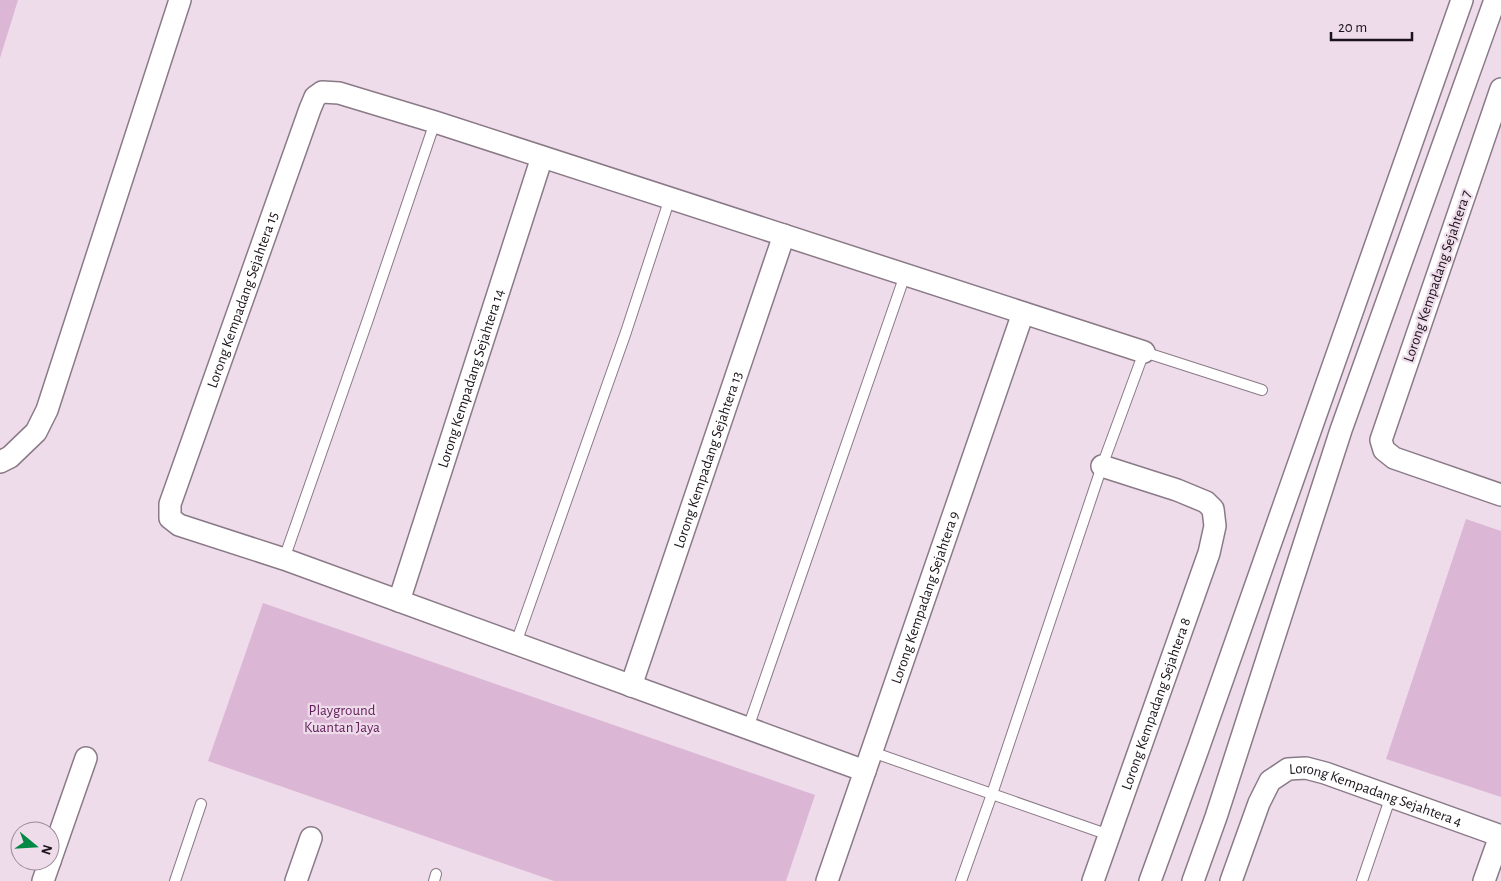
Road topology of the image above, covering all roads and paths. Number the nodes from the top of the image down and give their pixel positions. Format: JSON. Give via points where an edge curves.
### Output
{"nodes":[{"id":1,"x":180,"y":0,"type":"edge"},
{"id":2,"x":1462,"y":0,"type":"edge"},
{"id":3,"x":1495,"y":0,"type":"edge"},
{"id":4,"x":1501,"y":89,"type":"edge"},
{"id":5,"x":435,"y":122,"type":"junction"},
{"id":6,"x":542,"y":157,"type":"junction"},
{"id":7,"x":670,"y":198,"type":"junction"},
{"id":8,"x":784,"y":235,"type":"junction"},
{"id":9,"x":905,"y":274,"type":"junction"},
{"id":10,"x":1023,"y":313,"type":"junction"},
{"id":11,"x":1144,"y":352,"type":"junction"},
{"id":12,"x":1262,"y":390,"type":"dead end"},
{"id":13,"x":0,"y":462,"type":"edge"},
{"id":14,"x":1102,"y":466,"type":"junction"},
{"id":15,"x":1501,"y":495,"type":"edge"},
{"id":16,"x":284,"y":559,"type":"junction"},
{"id":17,"x":399,"y":601,"type":"junction"},
{"id":18,"x":516,"y":643,"type":"junction"},
{"id":19,"x":631,"y":686,"type":"junction"},
{"id":20,"x":748,"y":728,"type":"junction"},
{"id":21,"x":86,"y":758,"type":"dead end"},
{"id":22,"x":869,"y":761,"type":"junction"},
{"id":23,"x":992,"y":794,"type":"junction"},
{"id":24,"x":1391,"y":796,"type":"junction"},
{"id":25,"x":200,"y":804,"type":"dead end"},
{"id":26,"x":60,"y":832,"type":"edge"},
{"id":27,"x":1109,"y":835,"type":"junction"},
{"id":28,"x":1500,"y":836,"type":"edge"},
{"id":29,"x":311,"y":838,"type":"dead end"},
{"id":30,"x":175,"y":881,"type":"edge"},
{"id":31,"x":296,"y":881,"type":"edge"},
{"id":32,"x":827,"y":881,"type":"edge"},
{"id":33,"x":961,"y":881,"type":"edge"},
{"id":34,"x":1093,"y":881,"type":"edge"},
{"id":35,"x":1150,"y":881,"type":"edge"},
{"id":36,"x":1193,"y":881,"type":"edge"},
{"id":37,"x":1231,"y":881,"type":"edge"},
{"id":38,"x":1362,"y":881,"type":"edge"},
{"id":39,"x":1484,"y":881,"type":"edge"}],
"edges":[{"from":1,"to":13,"type":"street","via":[[47,410],[36,432],[10,457]]},
{"from":2,"to":35,"type":"street"},
{"from":3,"to":36,"type":"street","via":[[1341,430]]},
{"from":4,"to":15,"type":"street","name":"Lorong Kempadang Sejahtera 7","via":[[1381,440],[1384,450],[1394,458]]},
{"from":5,"to":6,"type":"street"},
{"from":5,"to":16,"type":"lane"},
{"from":5,"to":16,"type":"street","name":"Lorong Kempadang Sejahtera 15","via":[[330,92],[322,92],[315,98],[173,495],[170,518],[179,525]]},
{"from":6,"to":7,"type":"street"},
{"from":6,"to":17,"type":"street","name":"Lorong Kempadang Sejahtera 14"},
{"from":7,"to":8,"type":"street"},
{"from":7,"to":18,"type":"lane"},
{"from":8,"to":9,"type":"street"},
{"from":8,"to":19,"type":"street","name":"Lorong Kempadang Sejahtera 13"},
{"from":9,"to":10,"type":"street"},
{"from":9,"to":20,"type":"lane"},
{"from":10,"to":11,"type":"street"},
{"from":10,"to":22,"type":"street","name":"Lorong Kempadang Sejahtera 9"},
{"from":11,"to":12,"type":"lane"},
{"from":11,"to":14,"type":"lane"},
{"from":14,"to":23,"type":"lane"},
{"from":14,"to":27,"type":"street","name":"Lorong Kempadang Sejahtera 8","via":[[1206,502],[1213,509],[1214,526],[1209,553]]},
{"from":16,"to":17,"type":"street"},
{"from":17,"to":18,"type":"street"},
{"from":18,"to":19,"type":"street"},
{"from":19,"to":20,"type":"street"},
{"from":20,"to":22,"type":"street"},
{"from":21,"to":26,"type":"street"},
{"from":22,"to":23,"type":"lane"},
{"from":22,"to":32,"type":"street","name":"Lorong Kempadang Sejahtera 9"},
{"from":23,"to":27,"type":"lane"},
{"from":23,"to":33,"type":"lane"},
{"from":24,"to":28,"type":"street","name":"Lorong Kempadang Sejahtera 4"},
{"from":24,"to":37,"type":"street","name":"Lorong Kempadang Sejahtera 4","via":[[1306,768],[1288,769],[1270,782],[1259,803]]},
{"from":24,"to":38,"type":"lane"},
{"from":25,"to":30,"type":"lane"},
{"from":27,"to":34,"type":"street","name":"Lorong Kempadang Sejahtera 8"},
{"from":28,"to":39,"type":"street"},
{"from":29,"to":31,"type":"street"}]}
